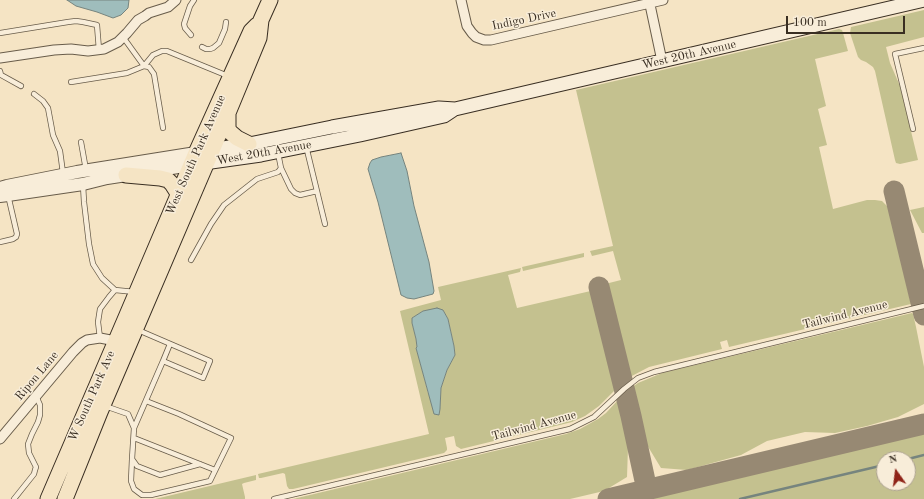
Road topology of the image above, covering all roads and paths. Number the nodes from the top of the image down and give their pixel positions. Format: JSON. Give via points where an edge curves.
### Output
{"nodes":[{"id":1,"x":176,"y":0,"type":"edge"},
{"id":2,"x":194,"y":0,"type":"edge"},
{"id":3,"x":270,"y":0,"type":"edge"},
{"id":4,"x":461,"y":0,"type":"edge"},
{"id":5,"x":663,"y":0,"type":"edge"},
{"id":6,"x":924,"y":0,"type":"edge"},
{"id":7,"x":649,"y":2,"type":"edge"},
{"id":8,"x":261,"y":20,"type":"junction"},
{"id":9,"x":226,"y":22,"type":"dead end"},
{"id":10,"x":0,"y":33,"type":"edge"},
{"id":11,"x":191,"y":35,"type":"dead end"},
{"id":12,"x":123,"y":38,"type":"junction"},
{"id":13,"x":202,"y":47,"type":"dead end"},
{"id":14,"x":924,"y":48,"type":"edge"},
{"id":15,"x":99,"y":50,"type":"junction"},
{"id":16,"x":0,"y":58,"type":"edge"},
{"id":17,"x":662,"y":61,"type":"junction"},
{"id":18,"x":144,"y":66,"type":"junction"},
{"id":19,"x":0,"y":71,"type":"edge"},
{"id":20,"x":230,"y":76,"type":"junction"},
{"id":21,"x":71,"y":82,"type":"dead end"},
{"id":22,"x":21,"y":86,"type":"dead end"},
{"id":23,"x":34,"y":94,"type":"dead end"},
{"id":24,"x":228,"y":113,"type":"junction"},
{"id":25,"x":163,"y":128,"type":"dead end"},
{"id":26,"x":913,"y":129,"type":"dead end"},
{"id":27,"x":305,"y":140,"type":"junction"},
{"id":28,"x":81,"y":142,"type":"dead end"},
{"id":29,"x":249,"y":144,"type":"junction"},
{"id":30,"x":278,"y":151,"type":"junction"},
{"id":31,"x":210,"y":157,"type":"junction"},
{"id":32,"x":194,"y":159,"type":"junction"},
{"id":33,"x":281,"y":168,"type":"junction"},
{"id":34,"x":86,"y":171,"type":"junction"},
{"id":35,"x":126,"y":175,"type":"junction"},
{"id":36,"x":64,"y":181,"type":"junction"},
{"id":37,"x":83,"y":184,"type":"junction"},
{"id":38,"x":317,"y":192,"type":"junction"},
{"id":39,"x":3,"y":193,"type":"edge"},
{"id":40,"x":178,"y":195,"type":"junction"},
{"id":41,"x":325,"y":224,"type":"dead end"},
{"id":42,"x":0,"y":242,"type":"edge"},
{"id":43,"x":191,"y":260,"type":"dead end"},
{"id":44,"x":115,"y":290,"type":"junction"},
{"id":45,"x":143,"y":294,"type":"junction"},
{"id":46,"x":924,"y":306,"type":"edge"},
{"id":47,"x":136,"y":330,"type":"junction"},
{"id":48,"x":100,"y":338,"type":"junction"},
{"id":49,"x":123,"y":342,"type":"junction"},
{"id":50,"x":170,"y":344,"type":"junction"},
{"id":51,"x":163,"y":361,"type":"junction"},
{"id":52,"x":36,"y":396,"type":"junction"},
{"id":53,"x":146,"y":401,"type":"junction"},
{"id":54,"x":104,"y":405,"type":"junction"},
{"id":55,"x":134,"y":428,"type":"junction"},
{"id":56,"x":134,"y":438,"type":"junction"},
{"id":57,"x":0,"y":439,"type":"edge"},
{"id":58,"x":132,"y":459,"type":"junction"},
{"id":59,"x":200,"y":464,"type":"junction"},
{"id":60,"x":215,"y":470,"type":"junction"},
{"id":61,"x":14,"y":499,"type":"edge"},
{"id":62,"x":48,"y":499,"type":"edge"},
{"id":63,"x":65,"y":499,"type":"edge"},
{"id":64,"x":274,"y":499,"type":"edge"}],
"edges":[{"from":1,"to":12,"type":"street","via":[[168,7],[149,13],[138,20]]},
{"from":2,"to":11,"type":"lane","via":[[184,24]]},
{"from":3,"to":8,"type":"main road","name":"West South Park Avenue"},
{"from":4,"to":7,"type":"street","name":"Indigo Drive","via":[[467,26],[476,37],[484,40]]},
{"from":5,"to":7,"type":"street","name":"Indigo Drive"},
{"from":6,"to":17,"type":"main road","name":"West 20th Avenue"},
{"from":7,"to":17,"type":"street"},
{"from":8,"to":20,"type":"main road","name":"West South Park Avenue","via":[[251,31]]},
{"from":8,"to":24,"type":"main road","name":"West South Park Avenue","via":[[259,38]]},
{"from":9,"to":13,"type":"lane","via":[[219,43],[210,49]]},
{"from":10,"to":15,"type":"lane","via":[[82,22],[97,26]]},
{"from":12,"to":15,"type":"street"},
{"from":12,"to":18,"type":"lane"},
{"from":14,"to":26,"type":"lane","via":[[895,54]]},
{"from":15,"to":16,"type":"street","via":[[62,49]]},
{"from":17,"to":27,"type":"main road","name":"West 20th Avenue","via":[[455,109],[439,108]]},
{"from":18,"to":20,"type":"lane","via":[[152,55],[167,51]]},
{"from":18,"to":21,"type":"lane","via":[[127,73]]},
{"from":18,"to":25,"type":"lane","via":[[149,67],[154,74]]},
{"from":19,"to":22,"type":"lane","via":[[0,75]]},
{"from":20,"to":32,"type":"main road","name":"West South Park Avenue"},
{"from":23,"to":36,"type":"lane","via":[[48,108],[53,135],[60,151]]},
{"from":24,"to":29,"type":"main road","via":[[230,132]]},
{"from":24,"to":31,"type":"main road","name":"West South Park Avenue"},
{"from":27,"to":29,"type":"main road","name":"West 20th Avenue"},
{"from":27,"to":30,"type":"main road","name":"West 20th Avenue"},
{"from":27,"to":38,"type":"lane"},
{"from":28,"to":34,"type":"lane"},
{"from":29,"to":31,"type":"main road","name":"West 20th Avenue"},
{"from":30,"to":31,"type":"main road","name":"West 20th Avenue"},
{"from":30,"to":33,"type":"lane"},
{"from":31,"to":32,"type":"main road","name":"West 20th Avenue"},
{"from":31,"to":45,"type":"main road","name":"West South Park Avenue"},
{"from":32,"to":34,"type":"street","name":"West 20th Avenue"},
{"from":32,"to":35,"type":"street","name":"West 20th Avenue"},
{"from":32,"to":40,"type":"main road","name":"West South Park Avenue"},
{"from":33,"to":38,"type":"lane","via":[[295,193],[300,195]]},
{"from":33,"to":43,"type":"lane","via":[[278,172],[257,179],[224,206]]},
{"from":34,"to":36,"type":"street","name":"West 20th Avenue"},
{"from":34,"to":37,"type":"lane"},
{"from":35,"to":37,"type":"street","name":"West 20th Avenue"},
{"from":35,"to":40,"type":"main road","via":[[168,180]]},
{"from":36,"to":37,"type":"street","name":"West 20th Avenue"},
{"from":36,"to":39,"type":"street","name":"West 20th Avenue","via":[[7,186]]},
{"from":37,"to":44,"type":"lane","via":[[93,264],[102,278]]},
{"from":38,"to":41,"type":"lane"},
{"from":39,"to":42,"type":"lane","via":[[17,234],[13,239]]},
{"from":40,"to":45,"type":"main road","name":"West South Park Avenue"},
{"from":44,"to":45,"type":"lane"},
{"from":44,"to":48,"type":"lane","via":[[100,309]]},
{"from":45,"to":47,"type":"main road","name":"W South Park Ave"},
{"from":45,"to":49,"type":"main road","name":"W South Park Ave"},
{"from":46,"to":64,"type":"lane","name":"Tailwind Avenue","via":[[647,374],[624,389],[594,417],[563,430]]},
{"from":47,"to":49,"type":"main road","name":"W South Park Ave"},
{"from":47,"to":50,"type":"lane"},
{"from":48,"to":49,"type":"street"},
{"from":48,"to":52,"type":"street","name":"Ripon Lane","via":[[82,343]]},
{"from":49,"to":54,"type":"main road","name":"W South Park Ave"},
{"from":49,"to":62,"type":"main road","name":"W South Park Ave"},
{"from":50,"to":51,"type":"lane"},
{"from":50,"to":51,"type":"lane","via":[[210,361],[203,378]]},
{"from":51,"to":53,"type":"lane"},
{"from":52,"to":57,"type":"street","name":"Ripon Lane"},
{"from":52,"to":61,"type":"lane","via":[[40,415],[28,444],[29,453],[36,467],[34,474]]},
{"from":53,"to":55,"type":"lane"},
{"from":53,"to":60,"type":"lane","via":[[231,438]]},
{"from":54,"to":55,"type":"lane","via":[[128,414]]},
{"from":54,"to":63,"type":"main road","name":"W South Park Ave"},
{"from":55,"to":56,"type":"lane"},
{"from":56,"to":58,"type":"lane"},
{"from":56,"to":59,"type":"lane"},
{"from":58,"to":59,"type":"lane","via":[[137,466],[160,475]]},
{"from":58,"to":60,"type":"lane","via":[[131,481],[134,490],[142,495],[210,480]]},
{"from":59,"to":60,"type":"lane"}]}
